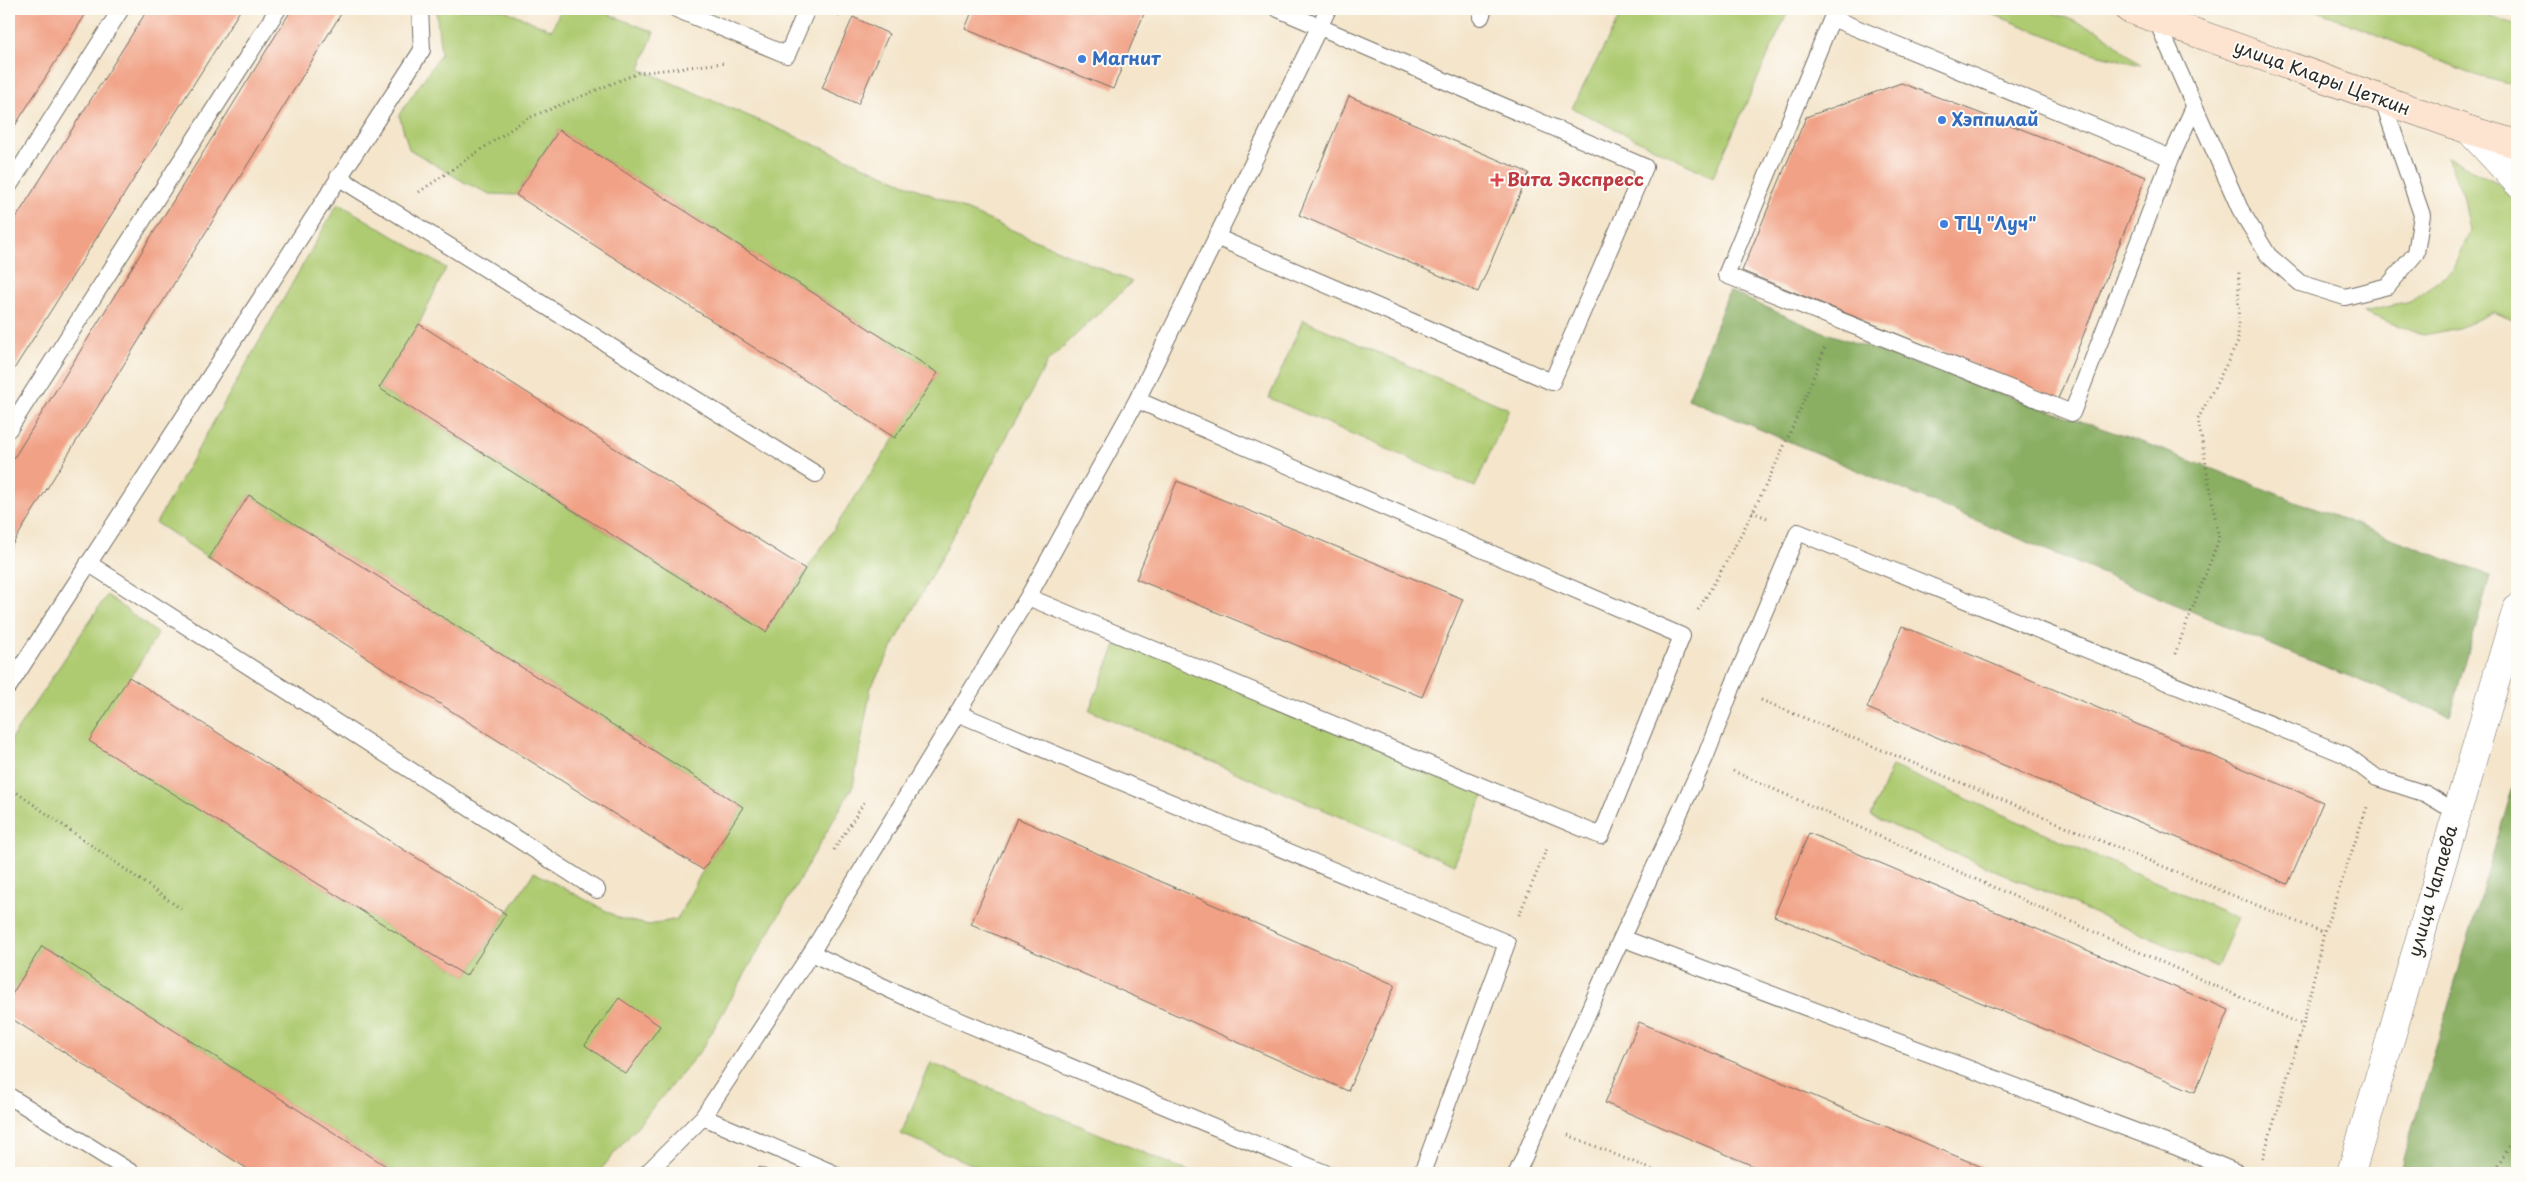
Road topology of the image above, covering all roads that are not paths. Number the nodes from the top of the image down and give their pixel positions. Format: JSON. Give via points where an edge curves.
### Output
{"nodes":[{"id":1,"x":121,"y":9,"type":"edge"},
{"id":2,"x":278,"y":9,"type":"edge"},
{"id":3,"x":420,"y":9,"type":"edge"},
{"id":4,"x":676,"y":9,"type":"edge"},
{"id":5,"x":807,"y":9,"type":"edge"},
{"id":6,"x":1278,"y":9,"type":"edge"},
{"id":7,"x":1328,"y":9,"type":"edge"},
{"id":8,"x":2129,"y":9,"type":"edge"},
{"id":9,"x":1834,"y":13,"type":"edge"},
{"id":10,"x":2156,"y":19,"type":"junction"},
{"id":11,"x":1320,"y":26,"type":"junction"},
{"id":12,"x":2382,"y":100,"type":"junction"},
{"id":13,"x":2194,"y":107,"type":"junction"},
{"id":14,"x":2469,"y":130,"type":"junction"},
{"id":15,"x":2517,"y":144,"type":"edge"},
{"id":16,"x":2171,"y":158,"type":"junction"},
{"id":17,"x":338,"y":177,"type":"junction"},
{"id":18,"x":2517,"y":182,"type":"edge"},
{"id":19,"x":9,"y":186,"type":"edge"},
{"id":20,"x":1216,"y":237,"type":"junction"},
{"id":21,"x":1137,"y":400,"type":"junction"},
{"id":22,"x":9,"y":429,"type":"edge"},
{"id":23,"x":816,"y":474,"type":"dead end"},
{"id":24,"x":88,"y":563,"type":"junction"},
{"id":25,"x":1028,"y":598,"type":"junction"},
{"id":26,"x":2517,"y":608,"type":"edge"},
{"id":27,"x":9,"y":686,"type":"edge"},
{"id":28,"x":958,"y":712,"type":"junction"},
{"id":29,"x":2456,"y":812,"type":"junction"},
{"id":30,"x":597,"y":890,"type":"dead end"},
{"id":31,"x":1622,"y":938,"type":"junction"},
{"id":32,"x":811,"y":953,"type":"junction"},
{"id":33,"x":9,"y":1096,"type":"edge"},
{"id":34,"x":703,"y":1117,"type":"junction"},
{"id":35,"x":132,"y":1173,"type":"edge"},
{"id":36,"x":647,"y":1173,"type":"edge"},
{"id":37,"x":832,"y":1173,"type":"edge"},
{"id":38,"x":1325,"y":1173,"type":"edge"},
{"id":39,"x":1422,"y":1173,"type":"edge"},
{"id":40,"x":1517,"y":1173,"type":"edge"},
{"id":41,"x":2238,"y":1173,"type":"edge"},
{"id":42,"x":2351,"y":1173,"type":"edge"}],
"edges":[{"from":1,"to":19,"type":"lane"},
{"from":2,"to":22,"type":"lane"},
{"from":3,"to":17,"type":"lane","via":[[422,50]]},
{"from":4,"to":5,"type":"lane","via":[[787,55]]},
{"from":6,"to":11,"type":"lane"},
{"from":7,"to":11,"type":"lane"},
{"from":8,"to":10,"type":"main road","name":"улица Клары Цеткин"},
{"from":9,"to":16,"type":"lane"},
{"from":9,"to":16,"type":"lane","via":[[1726,275],[2072,413]]},
{"from":10,"to":12,"type":"main road","name":"улица Клары Цеткин"},
{"from":10,"to":13,"type":"lane"},
{"from":11,"to":20,"type":"lane"},
{"from":11,"to":20,"type":"lane","via":[[1645,167],[1552,382]]},
{"from":12,"to":13,"type":"lane","via":[[2422,215],[2416,253],[2388,286],[2345,298],[2300,283],[2268,255],[2240,209]]},
{"from":12,"to":14,"type":"main road","name":"улица Клары Цеткин"},
{"from":13,"to":16,"type":"lane"},
{"from":14,"to":15,"type":"main road","name":"улица Клары Цеткин"},
{"from":14,"to":18,"type":"street"},
{"from":17,"to":23,"type":"lane"},
{"from":17,"to":24,"type":"lane"},
{"from":20,"to":21,"type":"lane"},
{"from":21,"to":25,"type":"lane"},
{"from":21,"to":25,"type":"lane","via":[[1682,636],[1601,836]]},
{"from":24,"to":27,"type":"lane"},
{"from":24,"to":30,"type":"lane"},
{"from":25,"to":28,"type":"lane"},
{"from":26,"to":29,"type":"street","name":"улица Чапаева"},
{"from":28,"to":32,"type":"lane"},
{"from":28,"to":39,"type":"lane","via":[[1508,943]]},
{"from":29,"to":31,"type":"lane","via":[[2426,794],[2377,778],[2346,755],[1798,532],[1705,758]]},
{"from":29,"to":42,"type":"street","name":"улица Чапаева"},
{"from":31,"to":40,"type":"lane"},
{"from":31,"to":41,"type":"lane","via":[[2164,1142]]},
{"from":32,"to":34,"type":"lane"},
{"from":32,"to":38,"type":"lane","via":[[927,1007]]},
{"from":33,"to":35,"type":"lane"},
{"from":34,"to":36,"type":"lane"},
{"from":34,"to":37,"type":"lane"}]}
